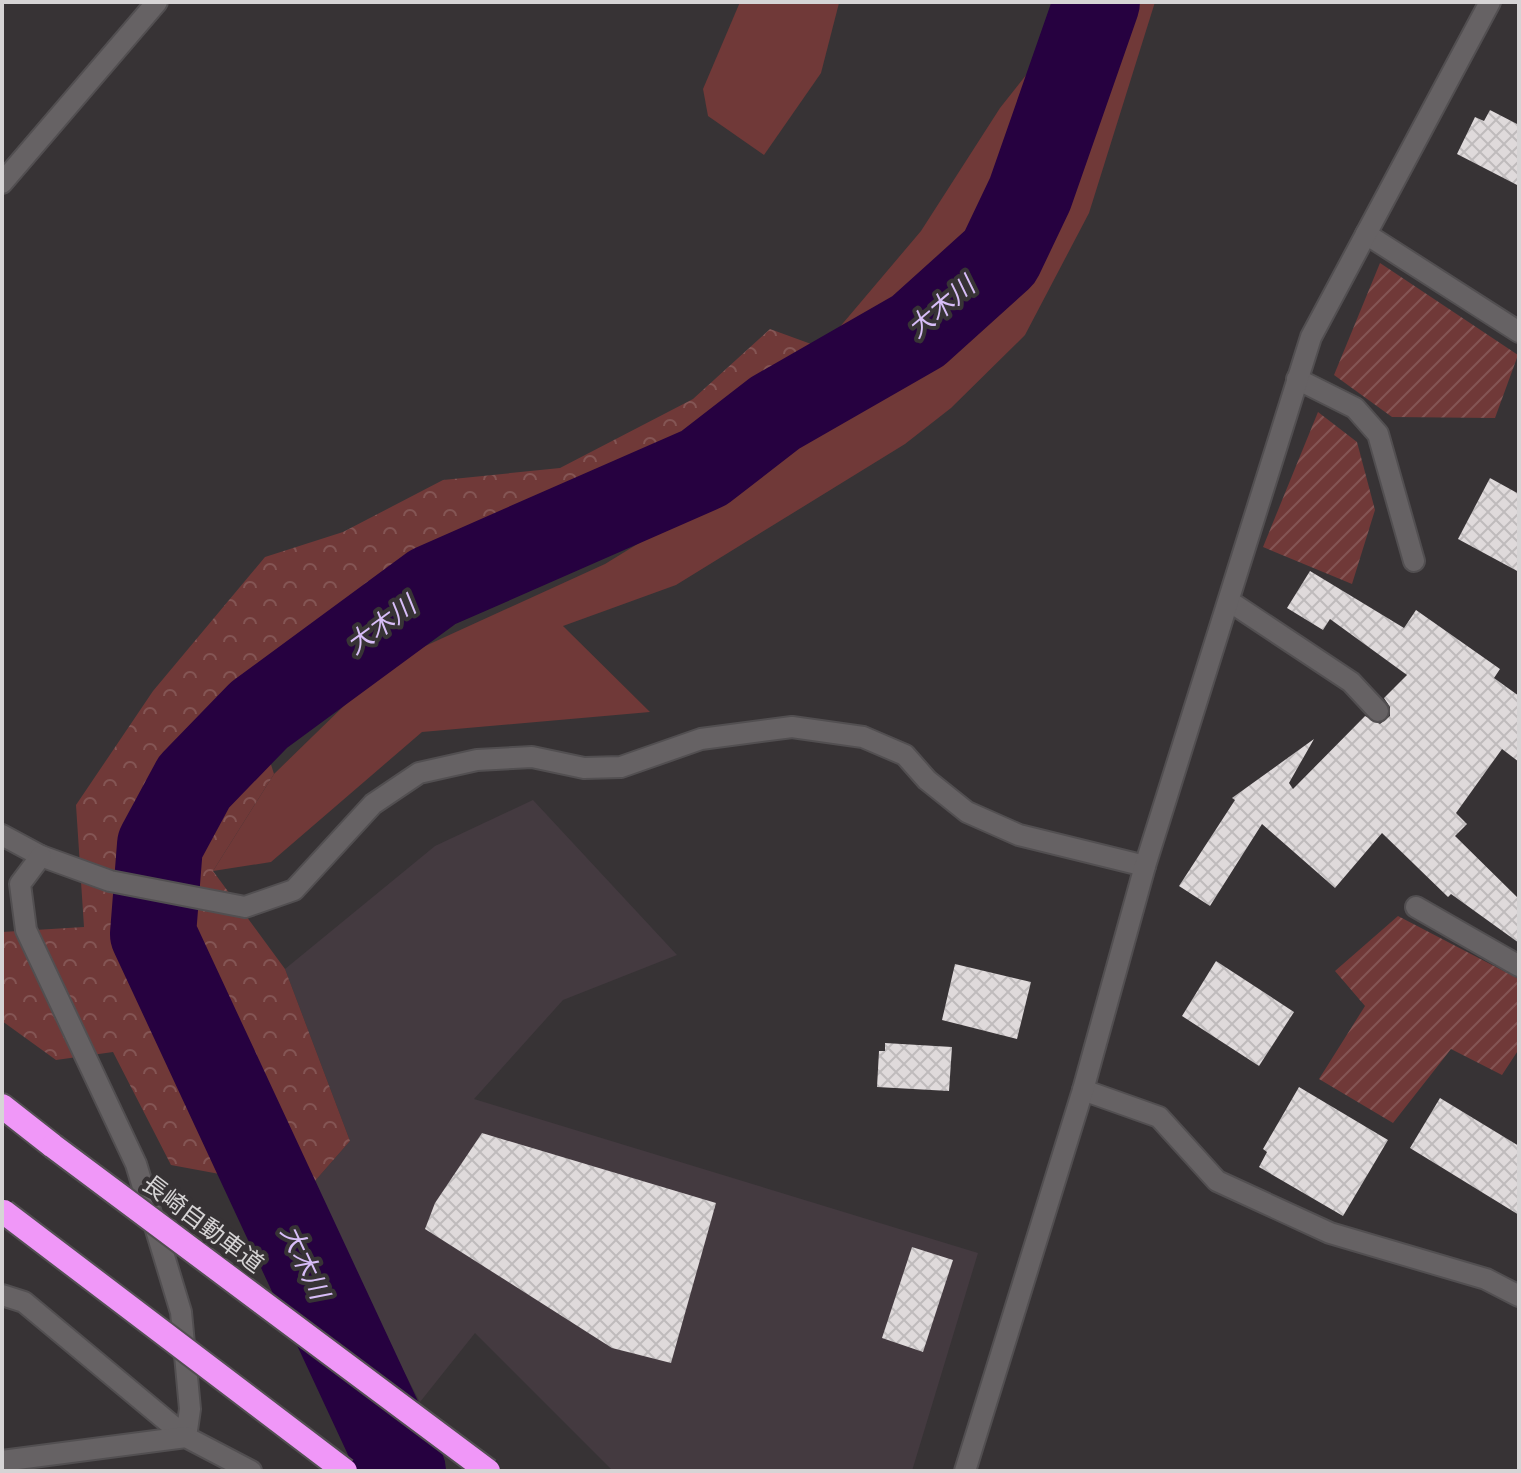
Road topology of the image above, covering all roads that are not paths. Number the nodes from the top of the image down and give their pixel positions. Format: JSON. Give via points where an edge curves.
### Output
{"nodes":[{"id":1,"x":157,"y":2,"type":"edge"},
{"id":2,"x":1490,"y":2,"type":"edge"},
{"id":3,"x":2,"y":183,"type":"edge"},
{"id":4,"x":1366,"y":234,"type":"junction"},
{"id":5,"x":1519,"y":332,"type":"edge"},
{"id":6,"x":1297,"y":379,"type":"junction"},
{"id":7,"x":1414,"y":561,"type":"dead end"},
{"id":8,"x":1229,"y":601,"type":"junction"},
{"id":9,"x":1378,"y":711,"type":"dead end"},
{"id":10,"x":2,"y":835,"type":"edge"},
{"id":11,"x":41,"y":856,"type":"junction"},
{"id":12,"x":1145,"y":866,"type":"junction"},
{"id":13,"x":1416,"y":907,"type":"dead end"},
{"id":14,"x":1519,"y":966,"type":"edge"},
{"id":15,"x":1083,"y":1090,"type":"junction"},
{"id":16,"x":2,"y":1106,"type":"edge"},
{"id":17,"x":3,"y":1212,"type":"edge"},
{"id":18,"x":2,"y":1295,"type":"edge"},
{"id":19,"x":1519,"y":1296,"type":"edge"},
{"id":20,"x":186,"y":1437,"type":"junction"},
{"id":21,"x":2,"y":1461,"type":"edge"},
{"id":22,"x":251,"y":1471,"type":"edge"},
{"id":23,"x":345,"y":1471,"type":"edge"},
{"id":24,"x":488,"y":1471,"type":"edge"},
{"id":25,"x":965,"y":1471,"type":"edge"}],
"edges":[{"from":1,"to":3,"type":"street"},
{"from":2,"to":4,"type":"street"},
{"from":4,"to":5,"type":"street"},
{"from":4,"to":6,"type":"street","via":[[1311,337]]},
{"from":6,"to":7,"type":"street","via":[[1355,408],[1378,434]]},
{"from":6,"to":8,"type":"street"},
{"from":8,"to":9,"type":"street","via":[[1351,682]]},
{"from":8,"to":12,"type":"street"},
{"from":10,"to":11,"type":"street"},
{"from":11,"to":12,"type":"street","via":[[110,881],[245,907],[294,890],[373,804],[419,773],[477,760],[532,757],[584,768],[621,767],[701,739],[792,727],[863,737],[905,755],[967,812],[1019,835]]},
{"from":11,"to":20,"type":"street","via":[[20,884],[26,930],[136,1164],[181,1312],[190,1409]]},
{"from":12,"to":15,"type":"street"},
{"from":13,"to":14,"type":"street"},
{"from":15,"to":19,"type":"street","via":[[1159,1117],[1217,1181],[1330,1233],[1486,1279]]},
{"from":15,"to":25,"type":"street"},
{"from":16,"to":24,"type":"highway","name":"長崎自動車道","bridge":true},
{"from":17,"to":23,"type":"highway","bridge":true},
{"from":18,"to":20,"type":"street","via":[[24,1302]]},
{"from":20,"to":21,"type":"street"},
{"from":20,"to":22,"type":"street"}]}
